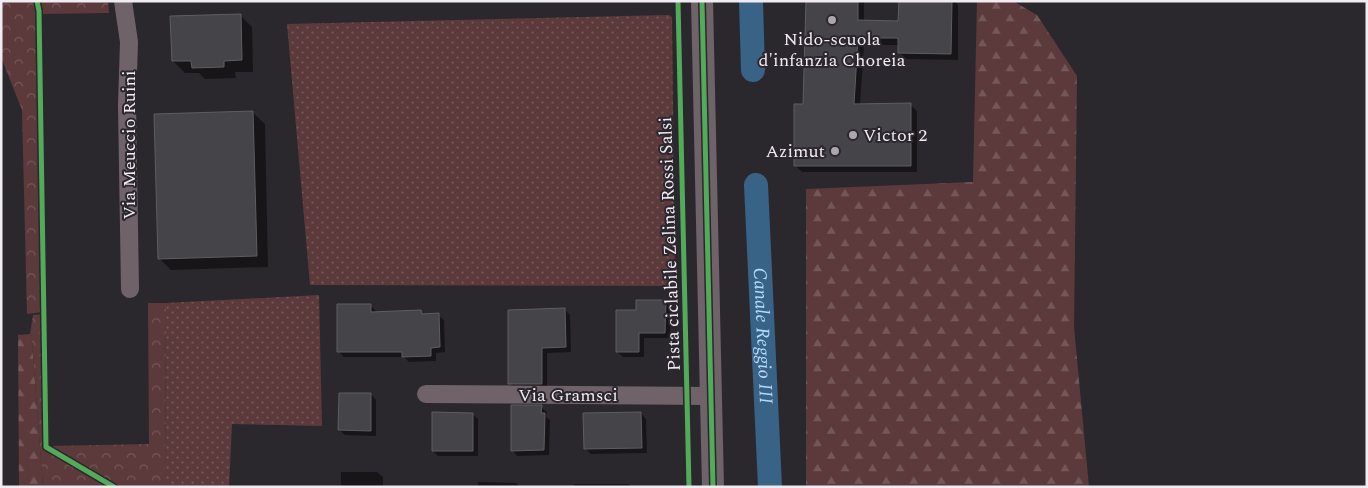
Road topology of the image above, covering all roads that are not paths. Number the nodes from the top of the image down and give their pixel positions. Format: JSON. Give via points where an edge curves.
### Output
{"nodes":[{"id":1,"x":123,"y":1,"type":"edge"},
{"id":2,"x":702,"y":1,"type":"edge"},
{"id":3,"x":130,"y":289,"type":"dead end"},
{"id":4,"x":426,"y":394,"type":"dead end"},
{"id":5,"x":711,"y":396,"type":"junction"},
{"id":6,"x":713,"y":487,"type":"edge"}],
"edges":[{"from":1,"to":3,"type":"street","name":"Via Meuccio Ruini","via":[[129,42]]},
{"from":2,"to":5,"type":"street"},
{"from":4,"to":5,"type":"street","name":"Via Gramsci"},
{"from":5,"to":6,"type":"street"}]}
